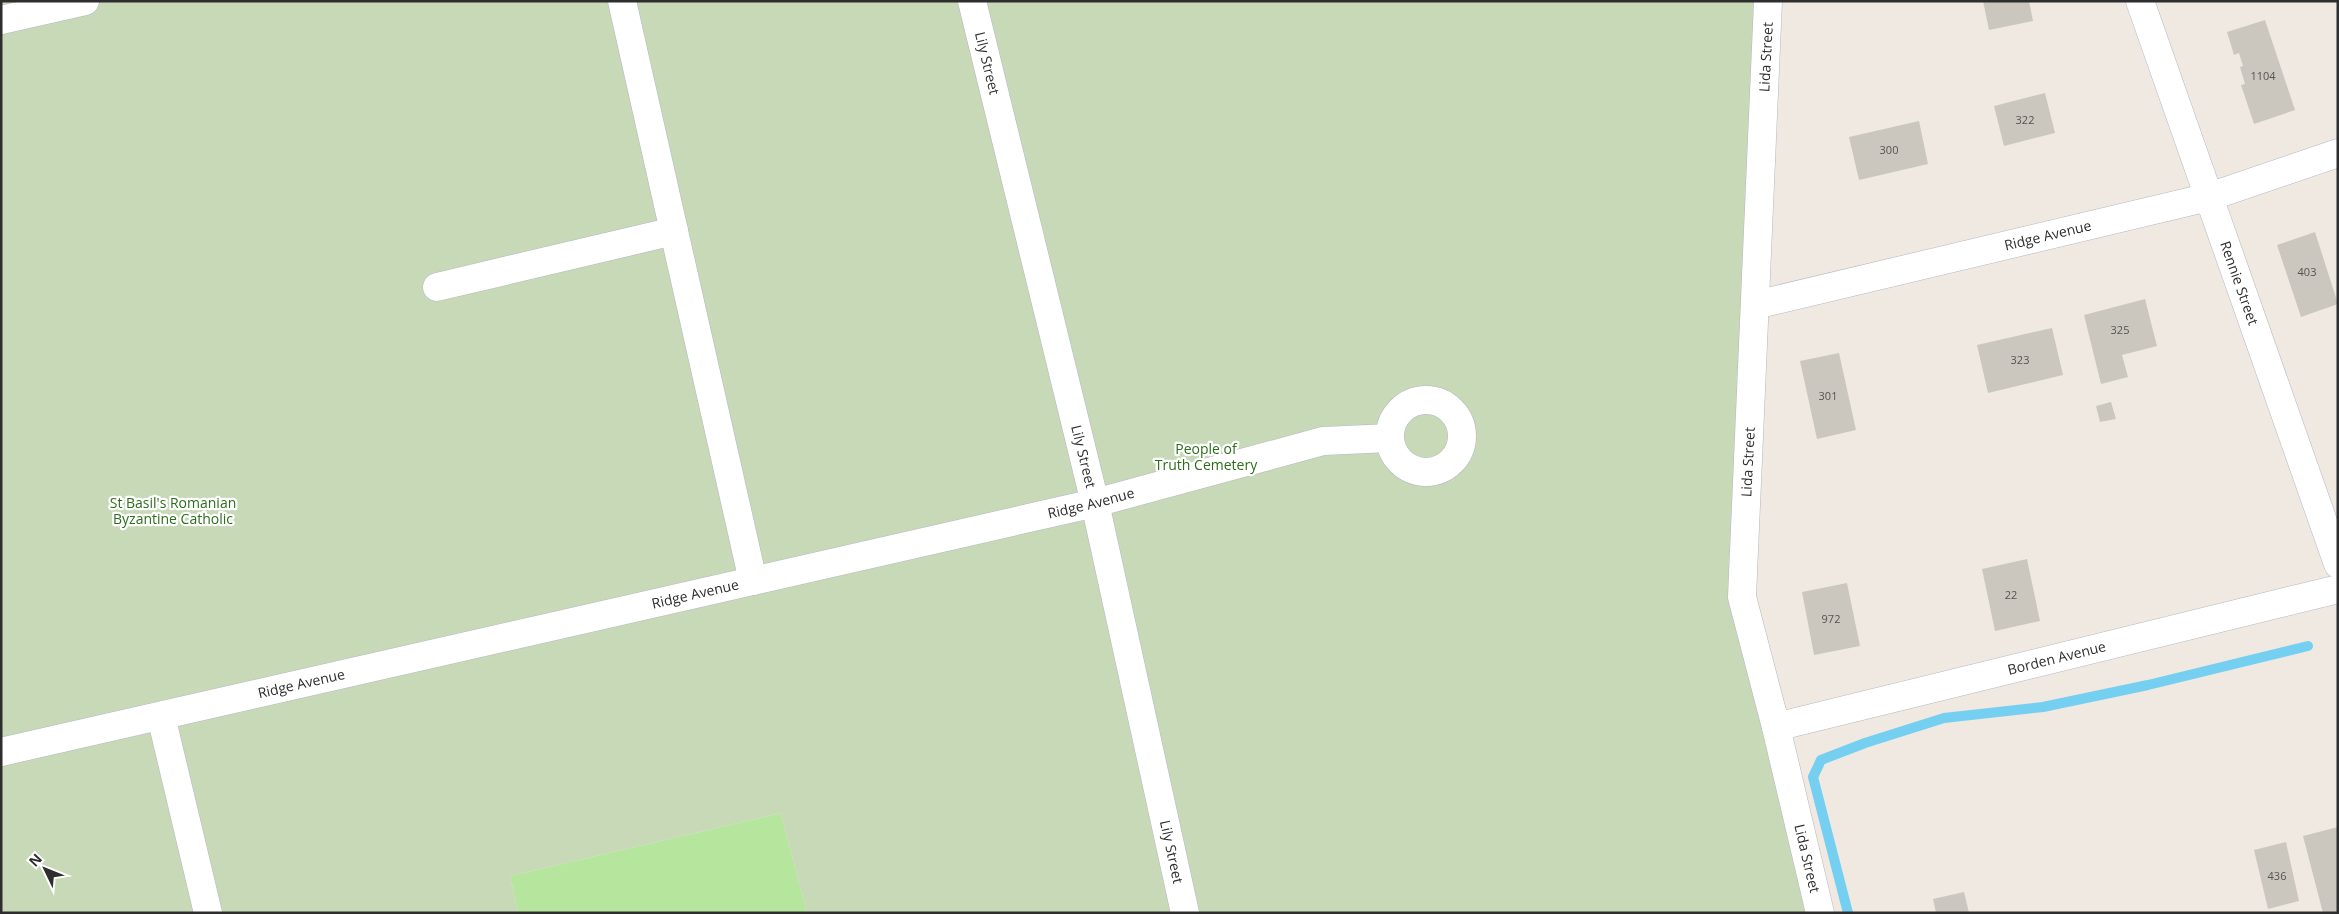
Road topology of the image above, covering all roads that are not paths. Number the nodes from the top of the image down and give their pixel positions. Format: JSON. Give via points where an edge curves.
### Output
{"nodes":[{"id":1,"x":85,"y":1,"type":"edge"},
{"id":2,"x":622,"y":1,"type":"edge"},
{"id":3,"x":972,"y":1,"type":"edge"},
{"id":4,"x":1768,"y":1,"type":"edge"},
{"id":5,"x":2140,"y":1,"type":"edge"},
{"id":6,"x":1,"y":20,"type":"edge"},
{"id":7,"x":2338,"y":153,"type":"edge"},
{"id":8,"x":2209,"y":197,"type":"junction"},
{"id":9,"x":674,"y":231,"type":"junction"},
{"id":10,"x":437,"y":287,"type":"dead end"},
{"id":11,"x":1755,"y":306,"type":"junction"},
{"id":12,"x":1390,"y":438,"type":"dead end"},
{"id":13,"x":1095,"y":503,"type":"junction"},
{"id":14,"x":2338,"y":564,"type":"edge"},
{"id":15,"x":753,"y":580,"type":"junction"},
{"id":16,"x":2338,"y":589,"type":"edge"},
{"id":17,"x":161,"y":716,"type":"junction"},
{"id":18,"x":1776,"y":727,"type":"junction"},
{"id":19,"x":1,"y":752,"type":"edge"},
{"id":20,"x":208,"y":913,"type":"edge"},
{"id":21,"x":1185,"y":913,"type":"edge"},
{"id":22,"x":1820,"y":913,"type":"edge"}],
"edges":[{"from":1,"to":6,"type":"street"},
{"from":2,"to":9,"type":"street"},
{"from":3,"to":13,"type":"street","name":"Lily Street"},
{"from":4,"to":11,"type":"street","name":"Lida Street"},
{"from":5,"to":8,"type":"street","name":"Rennie Street"},
{"from":7,"to":8,"type":"street","name":"Ridge Avenue"},
{"from":8,"to":11,"type":"street","name":"Ridge Avenue"},
{"from":8,"to":14,"type":"street","name":"Rennie Street"},
{"from":9,"to":10,"type":"street"},
{"from":9,"to":15,"type":"street"},
{"from":11,"to":18,"type":"street","name":"Lida Street","via":[[1742,597]]},
{"from":12,"to":13,"type":"street","name":"Ridge Avenue","via":[[1323,441]]},
{"from":13,"to":15,"type":"street","name":"Ridge Avenue"},
{"from":13,"to":21,"type":"street","name":"Lily Street"},
{"from":15,"to":17,"type":"street","name":"Ridge Avenue"},
{"from":16,"to":18,"type":"street","name":"Borden Avenue"},
{"from":17,"to":19,"type":"street","name":"Ridge Avenue"},
{"from":17,"to":20,"type":"street"},
{"from":18,"to":22,"type":"street","name":"Lida Street"}]}
